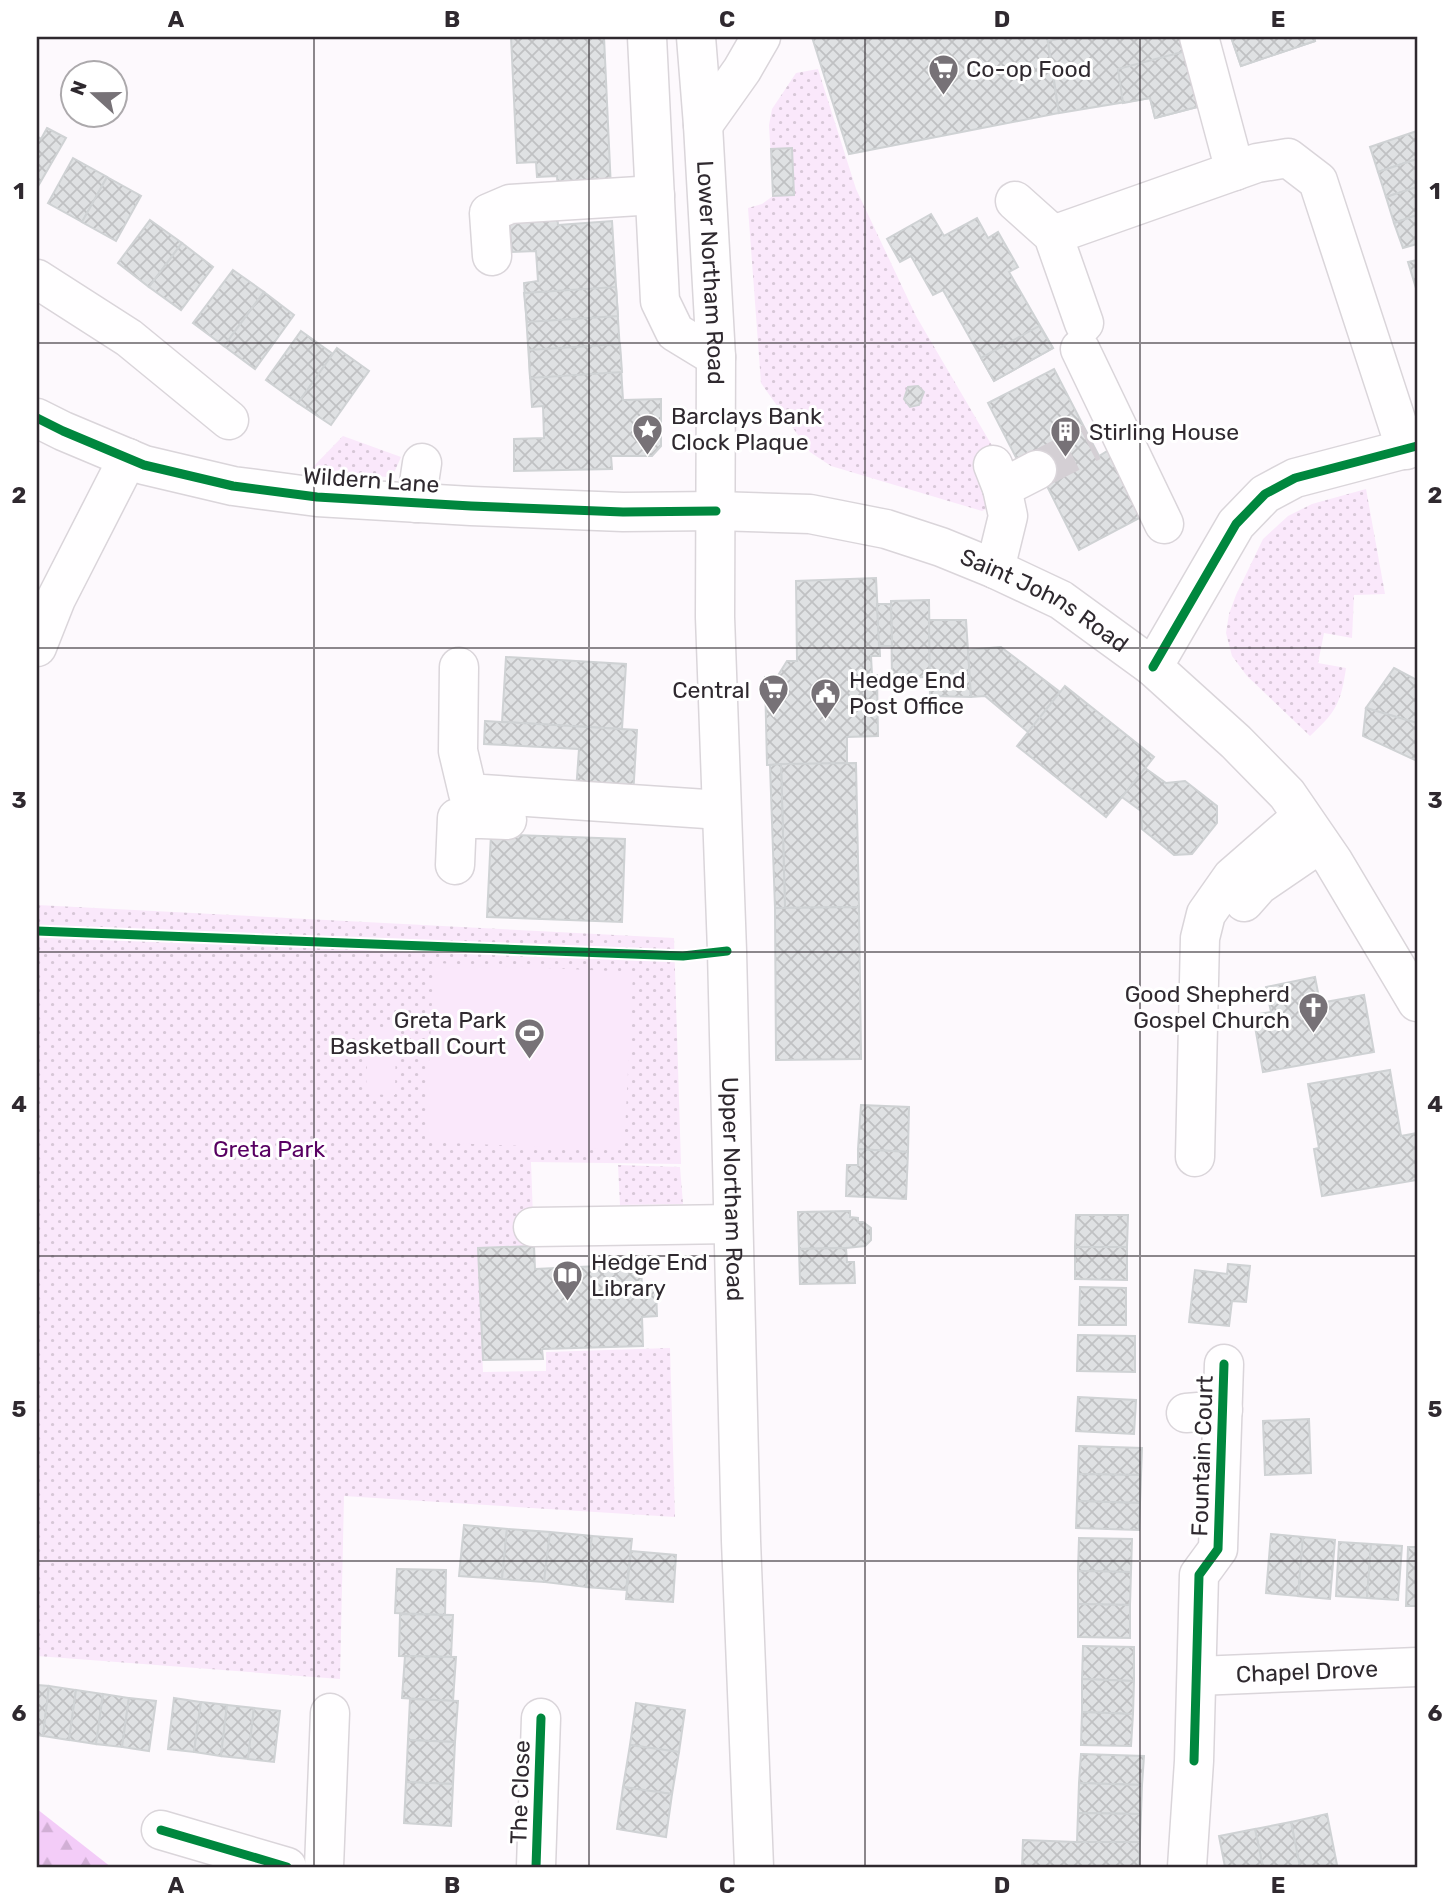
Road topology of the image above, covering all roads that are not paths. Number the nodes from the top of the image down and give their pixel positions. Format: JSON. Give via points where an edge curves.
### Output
{"nodes":[{"id":1,"x":647,"y":37,"type":"edge"},
{"id":2,"x":696,"y":37,"type":"edge"},
{"id":3,"x":761,"y":37,"type":"edge"},
{"id":4,"x":1199,"y":37,"type":"edge"},
{"id":5,"x":703,"y":125,"type":"junction"},
{"id":6,"x":1235,"y":171,"type":"junction"},
{"id":7,"x":655,"y":195,"type":"junction"},
{"id":8,"x":1015,"y":201,"type":"dead end"},
{"id":9,"x":1053,"y":235,"type":"junction"},
{"id":10,"x":492,"y":256,"type":"dead end"},
{"id":11,"x":37,"y":279,"type":"edge"},
{"id":12,"x":716,"y":356,"type":"junction"},
{"id":13,"x":37,"y":418,"type":"edge"},
{"id":14,"x":229,"y":420,"type":"dead end"},
{"id":15,"x":1412,"y":448,"type":"edge"},
{"id":16,"x":128,"y":458,"type":"junction"},
{"id":17,"x":422,"y":463,"type":"dead end"},
{"id":18,"x":1037,"y":470,"type":"tunnel mouth"},
{"id":19,"x":416,"y":503,"type":"junction"},
{"id":20,"x":716,"y":511,"type":"junction"},
{"id":21,"x":1164,"y":524,"type":"dead end"},
{"id":22,"x":995,"y":569,"type":"junction"},
{"id":23,"x":37,"y":647,"type":"edge"},
{"id":24,"x":459,"y":667,"type":"dead end"},
{"id":25,"x":1153,"y":667,"type":"junction"},
{"id":26,"x":722,"y":823,"type":"junction"},
{"id":27,"x":1310,"y":830,"type":"junction"},
{"id":28,"x":455,"y":865,"type":"dead end"},
{"id":29,"x":1200,"y":993,"type":"junction"},
{"id":30,"x":1417,"y":1002,"type":"edge"},
{"id":31,"x":1195,"y":1157,"type":"dead end"},
{"id":32,"x":733,"y":1224,"type":"junction"},
{"id":33,"x":533,"y":1227,"type":"dead end"},
{"id":34,"x":1224,"y":1364,"type":"dead end"},
{"id":35,"x":1417,"y":1667,"type":"edge"},
{"id":36,"x":1197,"y":1676,"type":"junction"},
{"id":37,"x":330,"y":1713,"type":"dead end"},
{"id":38,"x":541,"y":1718,"type":"dead end"},
{"id":39,"x":161,"y":1830,"type":"dead end"},
{"id":40,"x":287,"y":1867,"type":"edge"},
{"id":41,"x":324,"y":1867,"type":"edge"},
{"id":42,"x":536,"y":1867,"type":"edge"},
{"id":43,"x":754,"y":1867,"type":"edge"},
{"id":44,"x":1187,"y":1867,"type":"edge"}],
"edges":[{"from":1,"to":7,"type":"main road"},
{"from":2,"to":5,"type":"main road","name":"Lower Northam Road"},
{"from":3,"to":5,"type":"main road"},
{"from":4,"to":6,"type":"main road"},
{"from":5,"to":12,"type":"main road","name":"Lower Northam Road"},
{"from":6,"to":9,"type":"main road"},
{"from":6,"to":15,"type":"main road","via":[[1288,158],[1318,181]]},
{"from":7,"to":10,"type":"main road","via":[[510,204],[489,213]]},
{"from":7,"to":12,"type":"main road","via":[[660,302],[675,332]]},
{"from":8,"to":9,"type":"main road"},
{"from":9,"to":21,"type":"main road","via":[[1105,435]]},
{"from":11,"to":14,"type":"main road","via":[[129,338]]},
{"from":12,"to":20,"type":"main road","name":"Lower Northam Road"},
{"from":13,"to":16,"type":"main road","name":"Wildern Lane"},
{"from":15,"to":25,"type":"main road","via":[[1295,478],[1265,494],[1236,524]]},
{"from":16,"to":19,"type":"main road","name":"Wildern Lane","via":[[233,486],[317,498]]},
{"from":16,"to":23,"type":"main road","via":[[56,599]]},
{"from":17,"to":19,"type":"main road"},
{"from":18,"to":22,"type":"main road","via":[[998,476],[1008,516]]},
{"from":19,"to":20,"type":"main road","name":"Wildern Lane","via":[[622,512]]},
{"from":20,"to":22,"type":"main road","name":"Saint Johns Road","via":[[810,514],[886,529]]},
{"from":20,"to":26,"type":"main road","name":"Upper Northam Road"},
{"from":22,"to":25,"type":"main road","name":"Saint Johns Road","via":[[1062,600]]},
{"from":24,"to":26,"type":"main road","via":[[458,751],[468,793]]},
{"from":25,"to":27,"type":"main road","name":"Saint Johns Road","via":[[1236,742],[1286,794]]},
{"from":26,"to":28,"type":"main road","via":[[621,827],[457,818]]},
{"from":26,"to":32,"type":"main road","name":"Upper Northam Road"},
{"from":27,"to":29,"type":"main road","via":[[1225,922],[1209,954]]},
{"from":27,"to":29,"type":"main road","via":[[1232,877],[1206,914],[1200,938]]},
{"from":27,"to":30,"type":"main road","name":"Saint Johns Road"},
{"from":29,"to":31,"type":"main road"},
{"from":32,"to":33,"type":"main road"},
{"from":32,"to":43,"type":"main road","name":"Upper Northam Road"},
{"from":34,"to":36,"type":"main road","name":"Fountain Court","via":[[1205,1412],[1219,1549],[1199,1575]]},
{"from":35,"to":36,"type":"main road","name":"Chapel Drove"},
{"from":36,"to":44,"type":"main road"},
{"from":37,"to":41,"type":"main road"},
{"from":38,"to":42,"type":"main road","name":"The Close"},
{"from":39,"to":40,"type":"main road"}]}
